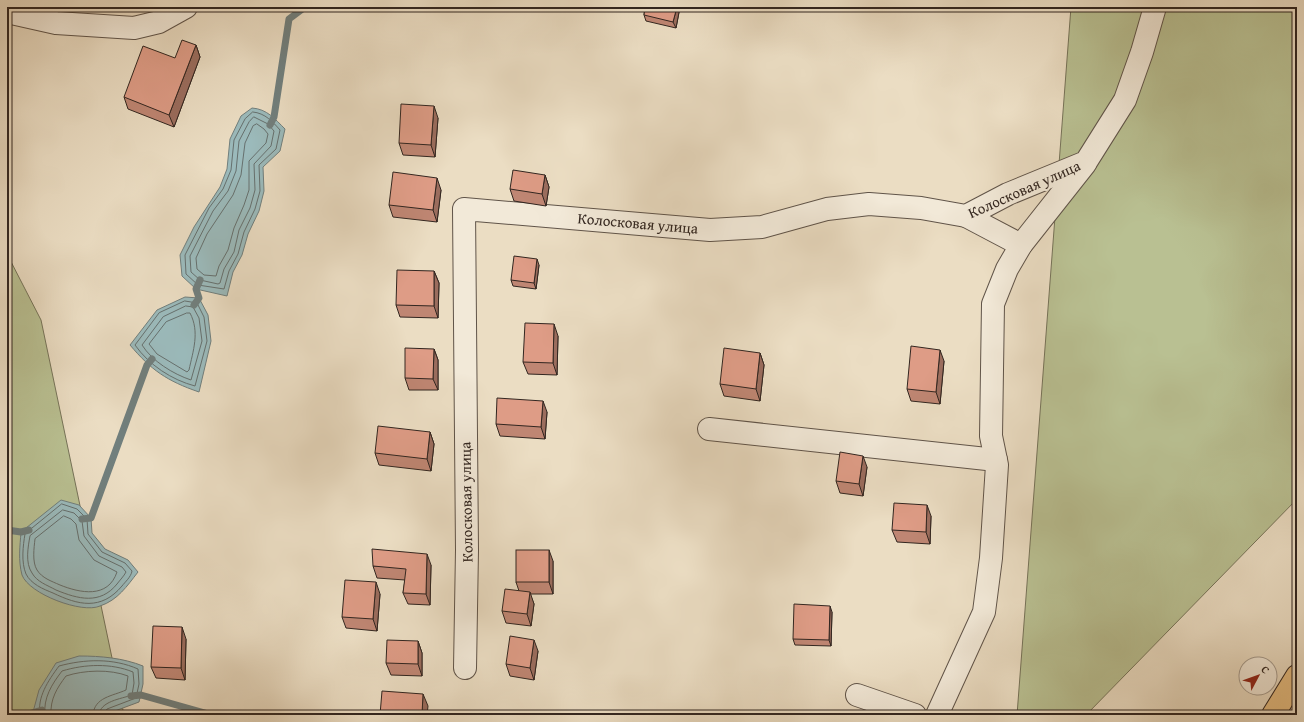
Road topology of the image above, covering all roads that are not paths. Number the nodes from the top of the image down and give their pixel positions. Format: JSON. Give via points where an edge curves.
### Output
{"nodes":[{"id":1,"x":186,"y":7,"type":"edge"},
{"id":2,"x":1155,"y":7,"type":"edge"},
{"id":3,"x":7,"y":12,"type":"edge"},
{"id":4,"x":1086,"y":162,"type":"junction"},
{"id":5,"x":966,"y":216,"type":"junction"},
{"id":6,"x":1021,"y":244,"type":"junction"},
{"id":7,"x":709,"y":429,"type":"dead end"},
{"id":8,"x":996,"y":460,"type":"junction"},
{"id":9,"x":466,"y":668,"type":"dead end"},
{"id":10,"x":1297,"y":676,"type":"edge"},
{"id":11,"x":857,"y":695,"type":"dead end"},
{"id":12,"x":914,"y":715,"type":"edge"},
{"id":13,"x":937,"y":715,"type":"edge"},
{"id":14,"x":1273,"y":715,"type":"edge"}],
"edges":[{"from":1,"to":3,"type":"street","via":[[159,22],[134,28],[56,23]]},
{"from":2,"to":4,"type":"street","name":"Колосковая улица","via":[[1125,100]]},
{"from":4,"to":5,"type":"street","name":"Колосковая улица","via":[[1008,194]]},
{"from":4,"to":6,"type":"street"},
{"from":5,"to":6,"type":"street"},
{"from":5,"to":9,"type":"street","name":"Колосковая улица","via":[[921,208],[869,204],[827,209],[762,227],[710,230],[464,209]]},
{"from":6,"to":8,"type":"street","via":[[1007,269],[993,304],[991,436]]},
{"from":7,"to":8,"type":"street"},
{"from":8,"to":13,"type":"street","via":[[991,558],[984,612]]},
{"from":10,"to":14,"type":"main road"},
{"from":11,"to":12,"type":"street"}]}
